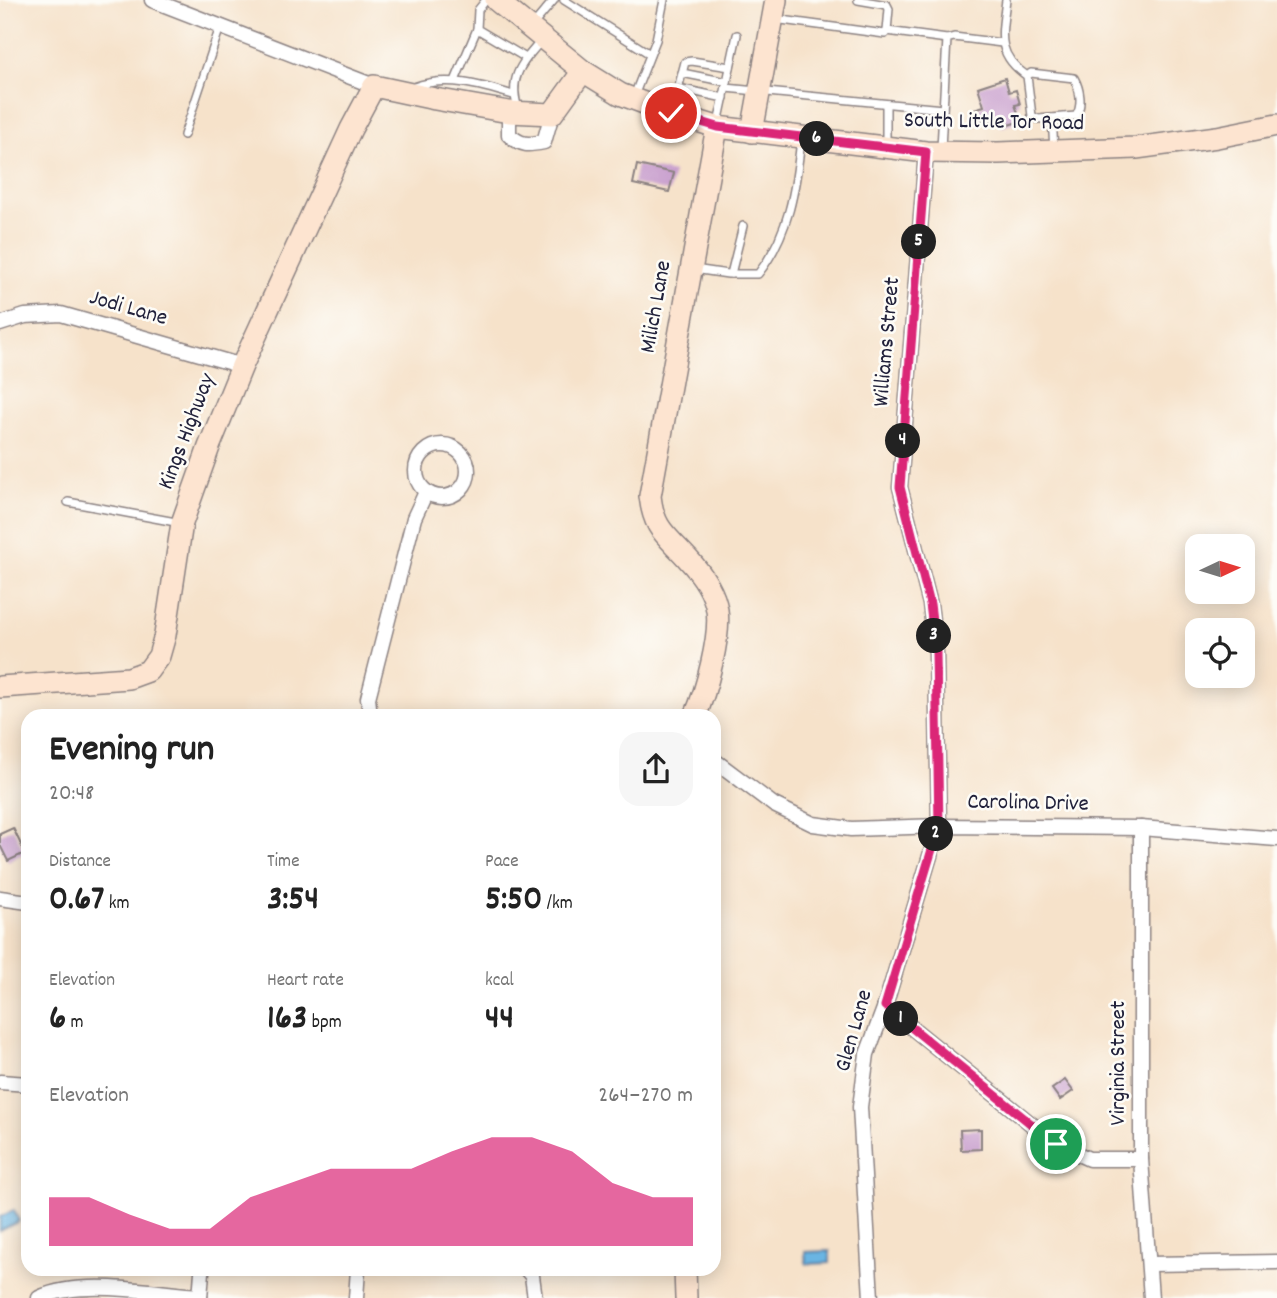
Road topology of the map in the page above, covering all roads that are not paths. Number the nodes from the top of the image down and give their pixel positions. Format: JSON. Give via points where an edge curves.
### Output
{"nodes":[{"id":1,"x":152,"y":0,"type":"edge"},
{"id":2,"x":486,"y":0,"type":"edge"},
{"id":3,"x":496,"y":0,"type":"edge"},
{"id":4,"x":554,"y":0,"type":"edge"},
{"id":5,"x":564,"y":0,"type":"edge"},
{"id":6,"x":664,"y":0,"type":"edge"},
{"id":7,"x":858,"y":0,"type":"edge"},
{"id":8,"x":1006,"y":0,"type":"edge"},
{"id":9,"x":774,"y":5,"type":"edge"},
{"id":10,"x":220,"y":27,"type":"junction"},
{"id":11,"x":477,"y":29,"type":"junction"},
{"id":12,"x":887,"y":31,"type":"junction"},
{"id":13,"x":536,"y":34,"type":"junction"},
{"id":14,"x":737,"y":35,"type":"dead end"},
{"id":15,"x":947,"y":39,"type":"junction"},
{"id":16,"x":1002,"y":43,"type":"junction"},
{"id":17,"x":650,"y":54,"type":"junction"},
{"id":18,"x":526,"y":58,"type":"junction"},
{"id":19,"x":730,"y":67,"type":"junction"},
{"id":20,"x":583,"y":71,"type":"junction"},
{"id":21,"x":682,"y":73,"type":"junction"},
{"id":22,"x":1027,"y":76,"type":"junction"},
{"id":23,"x":455,"y":81,"type":"junction"},
{"id":24,"x":727,"y":85,"type":"junction"},
{"id":25,"x":374,"y":86,"type":"junction"},
{"id":26,"x":678,"y":88,"type":"junction"},
{"id":27,"x":400,"y":92,"type":"junction"},
{"id":28,"x":759,"y":92,"type":"junction"},
{"id":29,"x":632,"y":98,"type":"junction"},
{"id":30,"x":724,"y":98,"type":"junction"},
{"id":31,"x":886,"y":104,"type":"junction"},
{"id":32,"x":514,"y":106,"type":"junction"},
{"id":33,"x":943,"y":109,"type":"junction"},
{"id":34,"x":671,"y":113,"type":"junction"},
{"id":35,"x":552,"y":114,"type":"junction"},
{"id":36,"x":1052,"y":118,"type":"junction"},
{"id":37,"x":1277,"y":125,"type":"edge"},
{"id":38,"x":718,"y":127,"type":"junction"},
{"id":39,"x":752,"y":132,"type":"junction"},
{"id":40,"x":184,"y":135,"type":"dead end"},
{"id":41,"x":801,"y":137,"type":"junction"},
{"id":42,"x":886,"y":147,"type":"junction"},
{"id":43,"x":933,"y":152,"type":"junction"},
{"id":44,"x":1054,"y":152,"type":"junction"},
{"id":45,"x":743,"y":226,"type":"dead end"},
{"id":46,"x":690,"y":268,"type":"junction"},
{"id":47,"x":731,"y":274,"type":"junction"},
{"id":48,"x":0,"y":324,"type":"edge"},
{"id":49,"x":242,"y":366,"type":"junction"},
{"id":50,"x":426,"y":492,"type":"dead end"},
{"id":51,"x":68,"y":502,"type":"dead end"},
{"id":52,"x":182,"y":523,"type":"junction"},
{"id":53,"x":0,"y":687,"type":"edge"},
{"id":54,"x":369,"y":709,"type":"edge"},
{"id":55,"x":698,"y":709,"type":"edge"},
{"id":56,"x":721,"y":765,"type":"edge"},
{"id":57,"x":939,"y":826,"type":"junction"},
{"id":58,"x":1142,"y":828,"type":"junction"},
{"id":59,"x":1277,"y":839,"type":"edge"},
{"id":60,"x":0,"y":898,"type":"edge"},
{"id":61,"x":21,"y":901,"type":"edge"},
{"id":62,"x":885,"y":1006,"type":"junction"},
{"id":63,"x":0,"y":1082,"type":"edge"},
{"id":64,"x":21,"y":1084,"type":"edge"},
{"id":65,"x":1141,"y":1159,"type":"junction"},
{"id":66,"x":1277,"y":1262,"type":"edge"},
{"id":67,"x":1150,"y":1264,"type":"junction"},
{"id":68,"x":202,"y":1276,"type":"edge"},
{"id":69,"x":358,"y":1276,"type":"edge"},
{"id":70,"x":532,"y":1276,"type":"edge"},
{"id":71,"x":685,"y":1276,"type":"edge"},
{"id":72,"x":200,"y":1297,"type":"edge"},
{"id":73,"x":39,"y":1298,"type":"edge"},
{"id":74,"x":356,"y":1298,"type":"edge"},
{"id":75,"x":535,"y":1298,"type":"edge"},
{"id":76,"x":686,"y":1298,"type":"edge"},
{"id":77,"x":871,"y":1298,"type":"edge"},
{"id":78,"x":1151,"y":1298,"type":"edge"}],
"edges":[{"from":1,"to":10,"type":"street"},
{"from":2,"to":11,"type":"lane","via":[[478,10]]},
{"from":3,"to":13,"type":"street","name":"South Little Tor Road"},
{"from":4,"to":13,"type":"lane"},
{"from":5,"to":17,"type":"lane"},
{"from":6,"to":17,"type":"lane"},
{"from":7,"to":12,"type":"lane","via":[[887,5]]},
{"from":8,"to":16,"type":"lane"},
{"from":9,"to":12,"type":"lane","via":[[884,34]]},
{"from":9,"to":28,"type":"street"},
{"from":10,"to":25,"type":"street"},
{"from":10,"to":40,"type":"lane"},
{"from":11,"to":18,"type":"lane"},
{"from":11,"to":23,"type":"lane"},
{"from":12,"to":15,"type":"lane"},
{"from":13,"to":18,"type":"lane"},
{"from":13,"to":20,"type":"street","name":"South Little Tor Road"},
{"from":14,"to":19,"type":"lane"},
{"from":15,"to":16,"type":"lane"},
{"from":15,"to":33,"type":"lane"},
{"from":16,"to":22,"type":"lane","via":[[1016,69]]},
{"from":17,"to":29,"type":"lane"},
{"from":18,"to":32,"type":"lane","via":[[516,79]]},
{"from":19,"to":21,"type":"lane","via":[[689,61]]},
{"from":19,"to":24,"type":"lane"},
{"from":20,"to":29,"type":"street","name":"South Little Tor Road"},
{"from":20,"to":35,"type":"street"},
{"from":21,"to":24,"type":"lane"},
{"from":21,"to":26,"type":"lane"},
{"from":22,"to":36,"type":"lane","via":[[1032,116]]},
{"from":22,"to":36,"type":"lane","via":[[1074,78],[1080,109],[1076,116]]},
{"from":23,"to":27,"type":"lane"},
{"from":23,"to":32,"type":"lane","via":[[488,87]]},
{"from":24,"to":28,"type":"lane"},
{"from":24,"to":30,"type":"lane"},
{"from":25,"to":27,"type":"street"},
{"from":25,"to":49,"type":"street","name":"Kings Highway"},
{"from":26,"to":30,"type":"lane"},
{"from":26,"to":34,"type":"lane"},
{"from":27,"to":32,"type":"street"},
{"from":28,"to":31,"type":"lane"},
{"from":28,"to":39,"type":"street"},
{"from":29,"to":34,"type":"street","name":"South Little Tor Road"},
{"from":30,"to":38,"type":"lane"},
{"from":31,"to":33,"type":"lane"},
{"from":31,"to":42,"type":"lane"},
{"from":32,"to":35,"type":"street"},
{"from":32,"to":35,"type":"street","via":[[509,135],[519,144],[544,142]]},
{"from":33,"to":43,"type":"lane"},
{"from":34,"to":38,"type":"street","name":"South Little Tor Road"},
{"from":36,"to":44,"type":"lane"},
{"from":37,"to":44,"type":"street","name":"South Little Tor Road","via":[[1136,148]]},
{"from":38,"to":39,"type":"street","name":"South Little Tor Road"},
{"from":38,"to":46,"type":"street","name":"Milich Lane"},
{"from":39,"to":41,"type":"street","name":"South Little Tor Road"},
{"from":41,"to":42,"type":"street","name":"South Little Tor Road"},
{"from":41,"to":47,"type":"lane","via":[[786,223],[768,262],[758,274]]},
{"from":42,"to":43,"type":"street","name":"South Little Tor Road"},
{"from":43,"to":44,"type":"street","name":"South Little Tor Road"},
{"from":43,"to":57,"type":"street","name":"Williams Street","via":[[900,487],[930,604],[936,653]]},
{"from":45,"to":47,"type":"lane"},
{"from":46,"to":47,"type":"lane"},
{"from":46,"to":55,"type":"street","name":"Milich Lane","via":[[650,496],[652,516],[708,586],[717,611],[713,657]]},
{"from":48,"to":49,"type":"street","name":"Jodi Lane","via":[[25,316],[61,314]]},
{"from":49,"to":52,"type":"street","name":"Kings Highway"},
{"from":50,"to":54,"type":"street","via":[[414,519],[368,698]]},
{"from":51,"to":52,"type":"lane"},
{"from":52,"to":53,"type":"street","name":"Kings Highway","via":[[164,643],[149,671],[129,678]]},
{"from":56,"to":57,"type":"street","name":"Carolina Drive","via":[[774,805],[813,824],[851,829]]},
{"from":57,"to":58,"type":"street","name":"Carolina Drive"},
{"from":57,"to":62,"type":"street","name":"Glen Lane"},
{"from":58,"to":59,"type":"street","name":"Carolina Drive"},
{"from":58,"to":65,"type":"street","name":"Virginia Street"},
{"from":60,"to":61,"type":"street"},
{"from":62,"to":65,"type":"street","via":[[1056,1144],[1089,1159]]},
{"from":62,"to":77,"type":"street","name":"Glen Lane","via":[[867,1054],[860,1107]]},
{"from":63,"to":64,"type":"street"},
{"from":65,"to":67,"type":"street","name":"Virginia Street"},
{"from":66,"to":67,"type":"street"},
{"from":67,"to":78,"type":"street","name":"Virginia Street"},
{"from":68,"to":72,"type":"street"},
{"from":69,"to":74,"type":"street"},
{"from":70,"to":75,"type":"street"},
{"from":71,"to":76,"type":"street"},
{"from":72,"to":73,"type":"street","via":[[88,1288],[65,1289]]}]}
